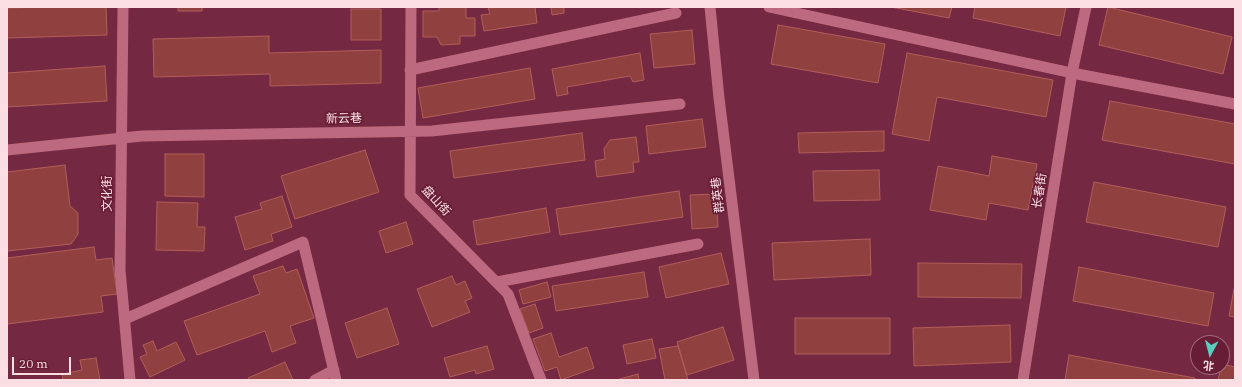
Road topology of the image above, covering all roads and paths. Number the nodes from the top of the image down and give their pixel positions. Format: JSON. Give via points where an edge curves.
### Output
{"nodes":[{"id":1,"x":123,"y":7,"type":"edge"},
{"id":2,"x":411,"y":7,"type":"edge"},
{"id":3,"x":710,"y":7,"type":"edge"},
{"id":4,"x":770,"y":7,"type":"edge"},
{"id":5,"x":1086,"y":7,"type":"edge"},
{"id":6,"x":676,"y":13,"type":"dead end"},
{"id":7,"x":410,"y":70,"type":"junction"},
{"id":8,"x":1072,"y":73,"type":"junction"},
{"id":9,"x":680,"y":104,"type":"dead end"},
{"id":10,"x":1235,"y":104,"type":"edge"},
{"id":11,"x":410,"y":131,"type":"junction"},
{"id":12,"x":121,"y":138,"type":"junction"},
{"id":13,"x":7,"y":150,"type":"edge"},
{"id":14,"x":698,"y":244,"type":"dead end"},
{"id":15,"x":497,"y":282,"type":"junction"},
{"id":16,"x":125,"y":320,"type":"junction"},
{"id":17,"x":335,"y":375,"type":"edge"},
{"id":18,"x":130,"y":380,"type":"edge"},
{"id":19,"x":315,"y":380,"type":"edge"},
{"id":20,"x":542,"y":380,"type":"edge"},
{"id":21,"x":754,"y":380,"type":"edge"},
{"id":22,"x":1023,"y":380,"type":"edge"}],
"edges":[{"from":1,"to":12,"type":"street","name":"文化街"},
{"from":2,"to":7,"type":"street","name":"盘山街"},
{"from":3,"to":21,"type":"street","name":"群英巷"},
{"from":4,"to":8,"type":"street"},
{"from":5,"to":8,"type":"street","name":"长春街"},
{"from":6,"to":7,"type":"street"},
{"from":7,"to":11,"type":"street","name":"盘山街"},
{"from":8,"to":10,"type":"street"},
{"from":8,"to":22,"type":"street","name":"长春街"},
{"from":9,"to":11,"type":"street","name":"新云巷","via":[[432,131]]},
{"from":11,"to":12,"type":"street","name":"新云巷"},
{"from":11,"to":15,"type":"street","name":"盘山街","via":[[410,195]]},
{"from":12,"to":13,"type":"street","name":"新云巷"},
{"from":12,"to":16,"type":"street","name":"文化街","via":[[120,270]]},
{"from":14,"to":15,"type":"street"},
{"from":15,"to":20,"type":"street","name":"盘山街","via":[[508,294]]},
{"from":16,"to":17,"type":"street","via":[[303,242]]},
{"from":16,"to":18,"type":"street","name":"文化街"},
{"from":17,"to":19,"type":"street"}]}
